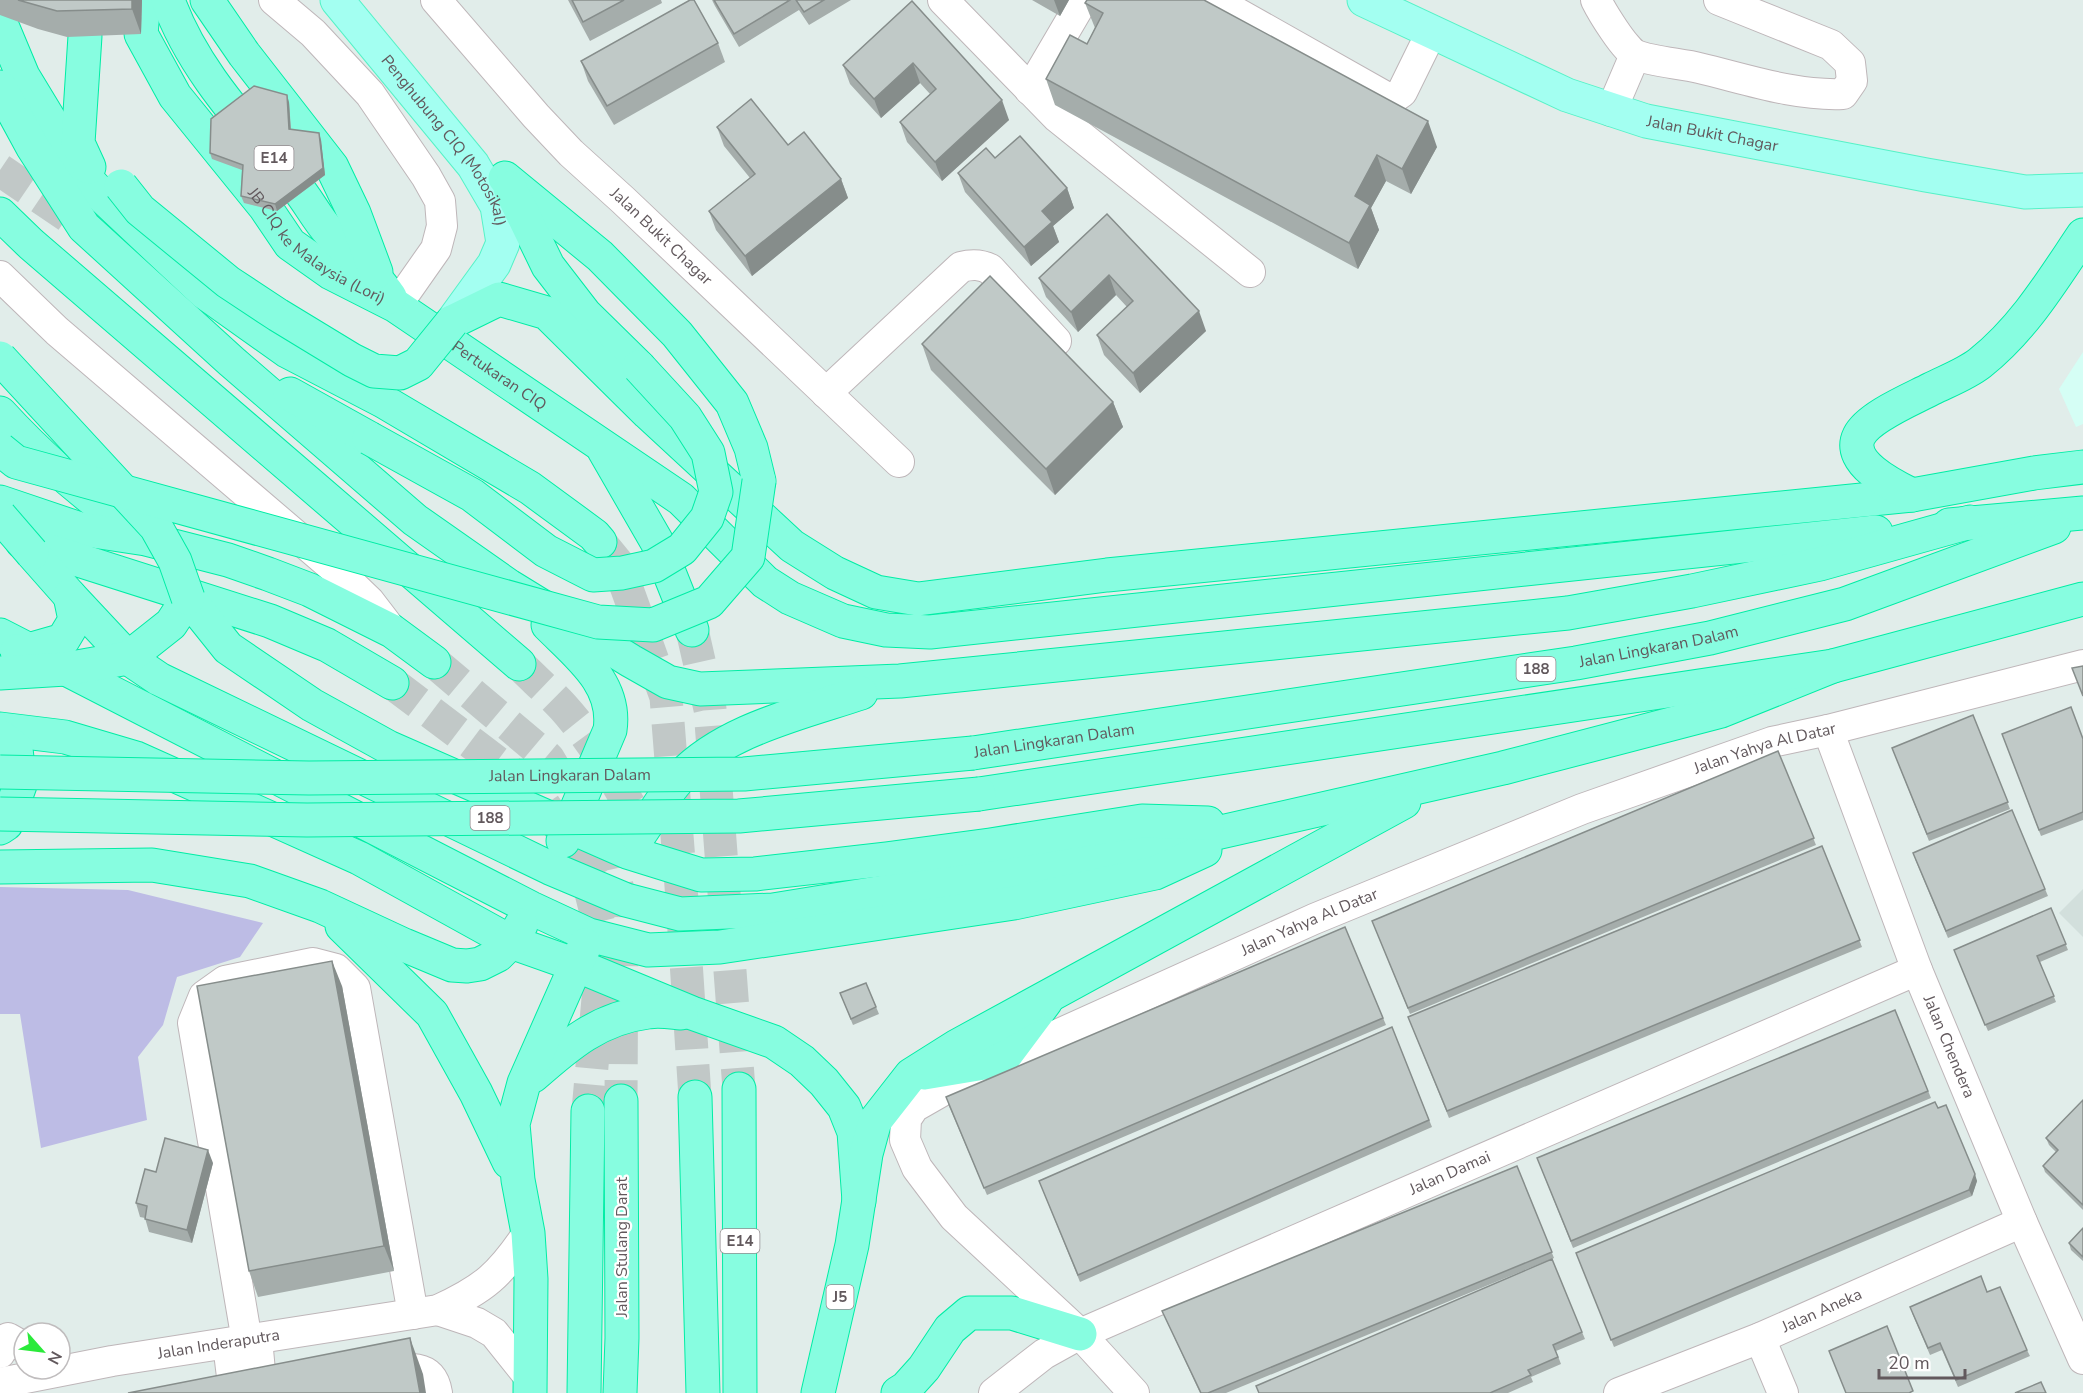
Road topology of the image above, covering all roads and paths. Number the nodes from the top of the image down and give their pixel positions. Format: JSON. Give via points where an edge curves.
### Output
{"nodes":[{"id":1,"x":144,"y":0,"type":"edge"},
{"id":2,"x":168,"y":0,"type":"edge"},
{"id":3,"x":207,"y":0,"type":"edge"},
{"id":4,"x":274,"y":0,"type":"edge"},
{"id":5,"x":337,"y":0,"type":"edge"},
{"id":6,"x":363,"y":0,"type":"edge"},
{"id":7,"x":436,"y":0,"type":"edge"},
{"id":8,"x":943,"y":0,"type":"edge"},
{"id":9,"x":1083,"y":0,"type":"edge"},
{"id":10,"x":1214,"y":0,"type":"edge"},
{"id":11,"x":1364,"y":0,"type":"edge"},
{"id":12,"x":1596,"y":0,"type":"edge"},
{"id":13,"x":1719,"y":0,"type":"edge"},
{"id":14,"x":0,"y":21,"type":"edge"},
{"id":15,"x":1431,"y":33,"type":"junction"},
{"id":16,"x":85,"y":36,"type":"edge"},
{"id":17,"x":1635,"y":55,"type":"junction"},
{"id":18,"x":0,"y":87,"type":"edge"},
{"id":19,"x":1030,"y":90,"type":"junction"},
{"id":20,"x":1611,"y":111,"type":"junction"},
{"id":21,"x":505,"y":178,"type":"junction"},
{"id":22,"x":2083,"y":190,"type":"edge"},
{"id":23,"x":113,"y":193,"type":"junction"},
{"id":24,"x":0,"y":214,"type":"edge"},
{"id":25,"x":2083,"y":235,"type":"edge"},
{"id":26,"x":1250,"y":272,"type":"dead end"},
{"id":27,"x":0,"y":276,"type":"edge"},
{"id":28,"x":387,"y":293,"type":"junction"},
{"id":29,"x":452,"y":322,"type":"junction"},
{"id":30,"x":1056,"y":341,"type":"edge"},
{"id":31,"x":0,"y":358,"type":"edge"},
{"id":32,"x":231,"y":361,"type":"junction"},
{"id":33,"x":826,"y":393,"type":"junction"},
{"id":34,"x":0,"y":413,"type":"edge"},
{"id":35,"x":601,"y":446,"type":"junction"},
{"id":36,"x":0,"y":449,"type":"edge"},
{"id":37,"x":898,"y":462,"type":"dead end"},
{"id":38,"x":2083,"y":467,"type":"edge"},
{"id":39,"x":1912,"y":495,"type":"junction"},
{"id":40,"x":0,"y":502,"type":"edge"},
{"id":41,"x":2083,"y":515,"type":"edge"},
{"id":42,"x":0,"y":516,"type":"edge"},
{"id":43,"x":1970,"y":522,"type":"junction"},
{"id":44,"x":0,"y":535,"type":"edge"},
{"id":45,"x":146,"y":539,"type":"junction"},
{"id":46,"x":600,"y":542,"type":"tunnel mouth"},
{"id":47,"x":508,"y":586,"type":"junction"},
{"id":48,"x":70,"y":596,"type":"junction"},
{"id":49,"x":188,"y":598,"type":"junction"},
{"id":50,"x":2083,"y":599,"type":"edge"},
{"id":51,"x":692,"y":630,"type":"tunnel mouth"},
{"id":52,"x":392,"y":631,"type":"junction"},
{"id":53,"x":9,"y":646,"type":"edge"},
{"id":54,"x":128,"y":658,"type":"junction"},
{"id":55,"x":434,"y":662,"type":"tunnel mouth"},
{"id":56,"x":519,"y":664,"type":"tunnel mouth"},
{"id":57,"x":2083,"y":665,"type":"edge"},
{"id":58,"x":1833,"y":666,"type":"junction"},
{"id":59,"x":66,"y":669,"type":"junction"},
{"id":60,"x":0,"y":673,"type":"edge"},
{"id":61,"x":900,"y":681,"type":"junction"},
{"id":62,"x":392,"y":683,"type":"tunnel mouth"},
{"id":63,"x":0,"y":729,"type":"edge"},
{"id":64,"x":1828,"y":730,"type":"junction"},
{"id":65,"x":0,"y":736,"type":"edge"},
{"id":66,"x":0,"y":772,"type":"edge"},
{"id":67,"x":1440,"y":783,"type":"junction"},
{"id":68,"x":0,"y":814,"type":"edge"},
{"id":69,"x":1258,"y":824,"type":"junction"},
{"id":70,"x":570,"y":827,"type":"junction"},
{"id":71,"x":0,"y":828,"type":"edge"},
{"id":72,"x":627,"y":852,"type":"junction"},
{"id":73,"x":0,"y":867,"type":"edge"},
{"id":74,"x":550,"y":868,"type":"junction"},
{"id":75,"x":608,"y":893,"type":"junction"},
{"id":76,"x":320,"y":906,"type":"junction"},
{"id":77,"x":531,"y":908,"type":"junction"},
{"id":78,"x":589,"y":935,"type":"junction"},
{"id":79,"x":511,"y":942,"type":"junction"},
{"id":80,"x":576,"y":965,"type":"junction"},
{"id":81,"x":1917,"y":970,"type":"junction"},
{"id":82,"x":1053,"y":993,"type":"junction"},
{"id":83,"x":692,"y":1013,"type":"junction"},
{"id":84,"x":1002,"y":1060,"type":"junction"},
{"id":85,"x":911,"y":1075,"type":"junction"},
{"id":86,"x":524,"y":1083,"type":"junction"},
{"id":87,"x":739,"y":1089,"type":"tunnel mouth"},
{"id":88,"x":695,"y":1097,"type":"tunnel mouth"},
{"id":89,"x":621,"y":1101,"type":"tunnel mouth"},
{"id":90,"x":588,"y":1111,"type":"tunnel mouth"},
{"id":91,"x":518,"y":1180,"type":"junction"},
{"id":92,"x":859,"y":1201,"type":"junction"},
{"id":93,"x":2022,"y":1222,"type":"junction"},
{"id":94,"x":528,"y":1233,"type":"junction"},
{"id":95,"x":426,"y":1312,"type":"junction"},
{"id":96,"x":1080,"y":1334,"type":"junction"},
{"id":97,"x":1760,"y":1338,"type":"junction"},
{"id":98,"x":12,"y":1340,"type":"edge"},
{"id":99,"x":244,"y":1341,"type":"junction"},
{"id":100,"x":0,"y":1353,"type":"edge"},
{"id":101,"x":2083,"y":1359,"type":"edge"},
{"id":102,"x":72,"y":1367,"type":"edge"},
{"id":103,"x":352,"y":1379,"type":"edge"},
{"id":104,"x":530,"y":1385,"type":"edge"},
{"id":105,"x":234,"y":1393,"type":"edge"},
{"id":106,"x":262,"y":1393,"type":"edge"},
{"id":107,"x":437,"y":1393,"type":"edge"},
{"id":108,"x":584,"y":1393,"type":"edge"},
{"id":109,"x":620,"y":1393,"type":"edge"},
{"id":110,"x":703,"y":1393,"type":"edge"},
{"id":111,"x":740,"y":1393,"type":"edge"},
{"id":112,"x":818,"y":1393,"type":"edge"},
{"id":113,"x":898,"y":1393,"type":"edge"},
{"id":114,"x":994,"y":1393,"type":"edge"},
{"id":115,"x":1134,"y":1393,"type":"edge"},
{"id":116,"x":1619,"y":1393,"type":"edge"},
{"id":117,"x":1783,"y":1393,"type":"edge"}],
"edges":[{"from":1,"to":28,"type":"highway","name":"JB CIQ ke Malaysia (Lori)","number":"E14","via":[[141,34],[175,96],[290,244],[331,273]]},
{"from":2,"to":28,"type":"highway","name":"JB CIQ ke Malaysia (Lori)","number":"E14","via":[[175,21],[213,83],[328,231]]},
{"from":3,"to":28,"type":"highway","name":"JB CIQ ke Malaysia (Lori)","number":"E14","via":[[332,167]]},
{"from":4,"to":28,"type":"street","via":[[313,33],[370,94],[440,201],[442,225],[436,249]]},
{"from":5,"to":29,"type":"main road","name":"Penghubung CIQ (Motosikal)","via":[[473,165],[497,206],[503,243],[494,264]]},
{"from":6,"to":21,"type":"main road"},
{"from":7,"to":33,"type":"street","name":"Jalan Bukit Chagar","via":[[571,153]]},
{"from":8,"to":19,"type":"street"},
{"from":9,"to":19,"type":"street"},
{"from":10,"to":15,"type":"street","via":[[1386,97],[1402,92]]},
{"from":11,"to":15,"type":"main road","name":"Jalan Bukit Chagar"},
{"from":12,"to":17,"type":"street"},
{"from":13,"to":17,"type":"street","via":[[1831,45],[1850,63],[1852,81],[1843,94],[1827,94],[1766,85]]},
{"from":14,"to":23,"type":"highway","via":[[23,76],[83,175]]},
{"from":15,"to":20,"type":"main road","name":"Jalan Bukit Chagar"},
{"from":16,"to":23,"type":"highway","via":[[94,119]]},
{"from":17,"to":20,"type":"street"},
{"from":18,"to":32,"type":"highway","via":[[84,227]]},
{"from":19,"to":26,"type":"street"},
{"from":20,"to":22,"type":"main road","name":"Jalan Bukit Chagar","via":[[1646,121],[2025,192]]},
{"from":21,"to":32,"type":"highway","bridge":true,"via":[[548,266],[585,314],[685,417],[708,453],[716,492],[706,518],[682,549],[654,566],[593,574],[546,551],[472,495]]},
{"from":21,"to":36,"type":"highway","bridge":true,"via":[[600,256],[677,334],[732,403],[751,448],[759,481],[748,557],[709,602],[653,625],[598,622],[16,462]]},
{"from":23,"to":29,"type":"highway","bridge":true,"via":[[228,282],[374,371],[400,373],[418,364]]},
{"from":23,"to":46,"type":"highway","via":[[204,292],[287,351],[383,401],[530,488]]},
{"from":24,"to":56,"type":"highway"},
{"from":25,"to":39,"type":"highway","via":[[2028,316],[1979,364],[1873,420],[1859,435],[1859,456],[1886,483]]},
{"from":27,"to":52,"type":"street","via":[[57,331],[342,575]]},
{"from":28,"to":35,"type":"highway","name":"Pertukaran CIQ","number":"E14"},
{"from":29,"to":39,"type":"highway","via":[[499,299],[547,313],[792,546],[876,592],[918,598],[1107,575]]},
{"from":30,"to":33,"type":"street","via":[[990,269],[980,264],[969,265],[961,267]]},
{"from":31,"to":49,"type":"highway","bridge":true,"via":[[156,527],[175,561]]},
{"from":32,"to":47,"type":"highway","via":[[415,520]]},
{"from":33,"to":37,"type":"street","name":"Jalan Bukit Chagar"},
{"from":34,"to":45,"type":"highway","via":[[97,505]]},
{"from":35,"to":43,"type":"highway","name":"Pertukaran CIQ","via":[[681,499],[765,582],[790,598],[843,621],[886,630],[930,632]]},
{"from":35,"to":51,"type":"highway","via":[[657,542]]},
{"from":38,"to":39,"type":"highway"},
{"from":40,"to":45,"type":"highway","via":[[80,529]]},
{"from":41,"to":43,"type":"highway"},
{"from":41,"to":66,"type":"highway","name":"Jalan Lingkaran Dalam","number":"188","bridge":true,"via":[[1845,604],[1710,638],[1576,663],[973,753],[744,774],[309,778]]},
{"from":42,"to":48,"type":"highway","bridge":true},
{"from":43,"to":61,"type":"highway","via":[[1820,564],[1568,613]]},
{"from":44,"to":62,"type":"highway","via":[[270,621],[327,645]]},
{"from":45,"to":52,"type":"highway","via":[[268,574],[310,590]]},
{"from":47,"to":61,"type":"highway","via":[[668,682],[699,689]]},
{"from":47,"to":70,"type":"highway","via":[[589,666],[600,681],[612,715],[610,730]]},
{"from":48,"to":53,"type":"highway","via":[[75,620],[63,640]]},
{"from":48,"to":54,"type":"highway"},
{"from":49,"to":54,"type":"highway","via":[[171,624]]},
{"from":49,"to":70,"type":"highway","via":[[228,648],[312,705],[388,747]]},
{"from":50,"to":58,"type":"highway","number":"188"},
{"from":52,"to":55,"type":"highway"},
{"from":53,"to":59,"type":"highway"},
{"from":54,"to":59,"type":"highway"},
{"from":54,"to":74,"type":"highway","via":[[159,679]]},
{"from":57,"to":64,"type":"street","name":"Jalan Yahya Al Datar"},
{"from":58,"to":67,"type":"highway","via":[[1721,711]]},
{"from":58,"to":68,"type":"highway","number":"188","bridge":true,"via":[[980,794],[739,816],[307,820]]},
{"from":59,"to":60,"type":"highway"},
{"from":59,"to":77,"type":"highway"},
{"from":61,"to":72,"type":"highway","via":[[750,730],[712,751],[678,780]]},
{"from":63,"to":79,"type":"highway","via":[[65,737],[136,758],[359,858]]},
{"from":64,"to":81,"type":"street","name":"Jalan Chendera"},
{"from":64,"to":84,"type":"street","name":"Jalan Yahya Al Datar","via":[[1772,742],[1582,809],[1314,919]]},
{"from":65,"to":71,"type":"highway","via":[[16,749],[20,785],[6,824]]},
{"from":67,"to":69,"type":"highway"},
{"from":67,"to":82,"type":"highway"},
{"from":69,"to":72,"type":"highway","via":[[1142,821],[967,848],[755,874],[701,875]]},
{"from":69,"to":75,"type":"highway","via":[[1137,851],[773,910],[680,914]]},
{"from":69,"to":78,"type":"highway","via":[[1155,873],[1014,903],[720,947],[648,950]]},
{"from":70,"to":72,"type":"highway"},
{"from":70,"to":74,"type":"highway"},
{"from":72,"to":75,"type":"highway"},
{"from":73,"to":76,"type":"highway","via":[[152,865],[250,881]]},
{"from":74,"to":75,"type":"highway"},
{"from":74,"to":77,"type":"highway"},
{"from":75,"to":78,"type":"highway"},
{"from":76,"to":79,"type":"highway","via":[[452,964],[480,964],[498,955]]},
{"from":76,"to":91,"type":"highway","via":[[432,1014]]},
{"from":77,"to":78,"type":"highway"},
{"from":77,"to":79,"type":"highway"},
{"from":78,"to":80,"type":"highway"},
{"from":79,"to":80,"type":"highway"},
{"from":80,"to":83,"type":"highway"},
{"from":80,"to":86,"type":"highway"},
{"from":81,"to":93,"type":"street","name":"Jalan Chendera"},
{"from":81,"to":96,"type":"street","name":"Jalan Damai"},
{"from":82,"to":84,"type":"highway"},
{"from":82,"to":85,"type":"highway"},
{"from":83,"to":86,"type":"highway","via":[[649,1012],[606,1022],[568,1044]]},
{"from":83,"to":92,"type":"highway","via":[[774,1042],[824,1082],[844,1107],[854,1132]]},
{"from":84,"to":85,"type":"highway"},
{"from":84,"to":96,"type":"street","name":"Jalan Yahya Al Datar","via":[[915,1107],[906,1119],[905,1140],[917,1168],[954,1217]]},
{"from":85,"to":92,"type":"highway","via":[[875,1121]]},
{"from":86,"to":91,"type":"highway","via":[[513,1124]]},
{"from":87,"to":111,"type":"highway","number":"E14"},
{"from":88,"to":110,"type":"highway","number":"E14"},
{"from":89,"to":109,"type":"highway","name":"Jalan Stulang Darat"},
{"from":90,"to":108,"type":"highway"},
{"from":91,"to":94,"type":"highway"},
{"from":92,"to":112,"type":"highway","number":"J5"},
{"from":93,"to":97,"type":"street","name":"Jalan Aneka"},
{"from":93,"to":101,"type":"street","name":"Jalan Chendera"},
{"from":94,"to":95,"type":"street","name":"Jalan Inderaputra","via":[[498,1273],[463,1299]]},
{"from":94,"to":104,"type":"highway"},
{"from":95,"to":99,"type":"street","name":"Jalan Inderaputra"},
{"from":95,"to":99,"type":"street","via":[[356,988],[336,969],[313,963],[225,981],[204,996],[193,1023]]},
{"from":95,"to":104,"type":"street","name":"Jalan Inderaputra","via":[[477,1323],[494,1333]]},
{"from":96,"to":113,"type":"highway","via":[[1012,1313],[969,1313],[950,1329],[924,1368]]},
{"from":96,"to":114,"type":"street","name":"Jalan Damai","via":[[1044,1354]]},
{"from":96,"to":115,"type":"street","name":"Jalan Yahya Al Datar"},
{"from":97,"to":116,"type":"street","name":"Jalan Aneka"},
{"from":97,"to":117,"type":"street"},
{"from":98,"to":100,"type":"street","via":[[8,1338]]},
{"from":99,"to":102,"type":"street","name":"Jalan Inderaputra"},
{"from":99,"to":105,"type":"street"},
{"from":99,"to":106,"type":"street"},
{"from":103,"to":107,"type":"street","via":[[408,1368],[423,1370],[436,1383]]}]}
